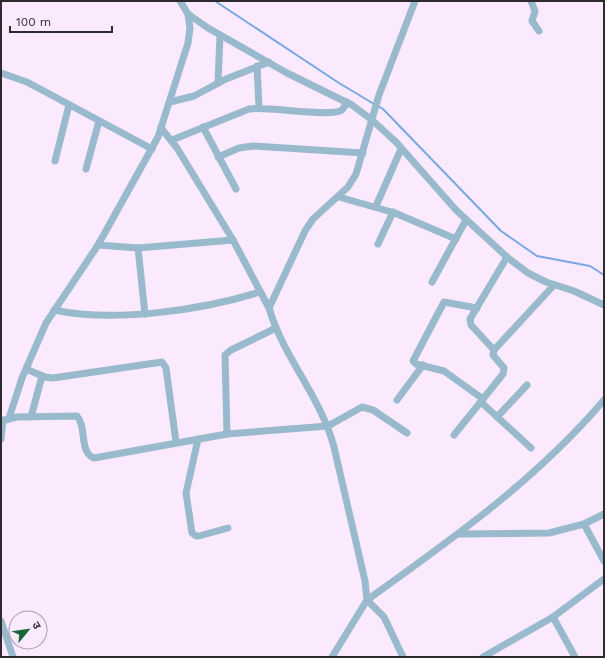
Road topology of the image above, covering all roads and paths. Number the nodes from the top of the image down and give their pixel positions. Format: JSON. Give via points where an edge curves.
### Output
{"nodes":[{"id":1,"x":180,"y":1,"type":"edge"},
{"id":2,"x":415,"y":1,"type":"edge"},
{"id":3,"x":531,"y":1,"type":"edge"},
{"id":4,"x":188,"y":14,"type":"junction"},
{"id":5,"x":540,"y":31,"type":"dead end"},
{"id":6,"x":220,"y":35,"type":"junction"},
{"id":7,"x":269,"y":62,"type":"junction"},
{"id":8,"x":258,"y":66,"type":"junction"},
{"id":9,"x":1,"y":73,"type":"edge"},
{"id":10,"x":218,"y":83,"type":"junction"},
{"id":11,"x":170,"y":102,"type":"junction"},
{"id":12,"x":347,"y":102,"type":"junction"},
{"id":13,"x":69,"y":105,"type":"junction"},
{"id":14,"x":259,"y":107,"type":"junction"},
{"id":15,"x":373,"y":117,"type":"junction"},
{"id":16,"x":99,"y":121,"type":"junction"},
{"id":17,"x":161,"y":128,"type":"junction"},
{"id":18,"x":203,"y":128,"type":"junction"},
{"id":19,"x":172,"y":140,"type":"junction"},
{"id":20,"x":152,"y":149,"type":"junction"},
{"id":21,"x":401,"y":149,"type":"junction"},
{"id":22,"x":363,"y":153,"type":"junction"},
{"id":23,"x":218,"y":157,"type":"junction"},
{"id":24,"x":54,"y":162,"type":"dead end"},
{"id":25,"x":86,"y":169,"type":"dead end"},
{"id":26,"x":236,"y":189,"type":"dead end"},
{"id":27,"x":339,"y":196,"type":"junction"},
{"id":28,"x":376,"y":206,"type":"junction"},
{"id":29,"x":393,"y":212,"type":"junction"},
{"id":30,"x":466,"y":220,"type":"junction"},
{"id":31,"x":456,"y":239,"type":"junction"},
{"id":32,"x":233,"y":240,"type":"junction"},
{"id":33,"x":378,"y":244,"type":"dead end"},
{"id":34,"x":98,"y":245,"type":"junction"},
{"id":35,"x":138,"y":248,"type":"junction"},
{"id":36,"x":508,"y":257,"type":"junction"},
{"id":37,"x":432,"y":282,"type":"dead end"},
{"id":38,"x":554,"y":285,"type":"junction"},
{"id":39,"x":260,"y":292,"type":"junction"},
{"id":40,"x":604,"y":305,"type":"edge"},
{"id":41,"x":269,"y":308,"type":"junction"},
{"id":42,"x":477,"y":308,"type":"junction"},
{"id":43,"x":54,"y":310,"type":"junction"},
{"id":44,"x":145,"y":314,"type":"junction"},
{"id":45,"x":276,"y":328,"type":"junction"},
{"id":46,"x":494,"y":350,"type":"junction"},
{"id":47,"x":423,"y":365,"type":"junction"},
{"id":48,"x":26,"y":369,"type":"junction"},
{"id":49,"x":42,"y":376,"type":"junction"},
{"id":50,"x":526,"y":385,"type":"dead end"},
{"id":51,"x":397,"y":400,"type":"dead end"},
{"id":52,"x":604,"y":400,"type":"edge"},
{"id":53,"x":482,"y":401,"type":"junction"},
{"id":54,"x":31,"y":417,"type":"junction"},
{"id":55,"x":497,"y":417,"type":"junction"},
{"id":56,"x":4,"y":420,"type":"edge"},
{"id":57,"x":328,"y":426,"type":"junction"},
{"id":58,"x":407,"y":433,"type":"dead end"},
{"id":59,"x":227,"y":434,"type":"junction"},
{"id":60,"x":454,"y":434,"type":"dead end"},
{"id":61,"x":1,"y":439,"type":"edge"},
{"id":62,"x":198,"y":439,"type":"junction"},
{"id":63,"x":176,"y":442,"type":"junction"},
{"id":64,"x":531,"y":448,"type":"dead end"},
{"id":65,"x":604,"y":514,"type":"edge"},
{"id":66,"x":584,"y":524,"type":"junction"},
{"id":67,"x":228,"y":528,"type":"dead end"},
{"id":68,"x":460,"y":534,"type":"junction"},
{"id":69,"x":604,"y":561,"type":"edge"},
{"id":70,"x":604,"y":579,"type":"edge"},
{"id":71,"x":367,"y":600,"type":"junction"},
{"id":72,"x":553,"y":618,"type":"junction"},
{"id":73,"x":1,"y":622,"type":"edge"},
{"id":74,"x":13,"y":657,"type":"edge"},
{"id":75,"x":332,"y":657,"type":"edge"},
{"id":76,"x":403,"y":657,"type":"edge"},
{"id":77,"x":483,"y":657,"type":"edge"},
{"id":78,"x":576,"y":657,"type":"edge"}],
"edges":[{"from":1,"to":4,"type":"street"},
{"from":2,"to":15,"type":"street"},
{"from":3,"to":5,"type":"street","via":[[535,11],[532,21]]},
{"from":4,"to":6,"type":"street"},
{"from":4,"to":11,"type":"street","via":[[188,43]]},
{"from":6,"to":7,"type":"street"},
{"from":6,"to":10,"type":"street"},
{"from":7,"to":8,"type":"street"},
{"from":7,"to":12,"type":"street"},
{"from":8,"to":10,"type":"street"},
{"from":8,"to":14,"type":"street"},
{"from":9,"to":13,"type":"street","via":[[26,82]]},
{"from":10,"to":11,"type":"street","via":[[194,96]]},
{"from":11,"to":17,"type":"street"},
{"from":12,"to":14,"type":"street","via":[[343,110],[338,112],[318,113]]},
{"from":12,"to":15,"type":"street"},
{"from":13,"to":16,"type":"street"},
{"from":13,"to":24,"type":"street"},
{"from":14,"to":18,"type":"street","via":[[241,111]]},
{"from":15,"to":21,"type":"street"},
{"from":15,"to":22,"type":"street"},
{"from":16,"to":20,"type":"street"},
{"from":16,"to":25,"type":"street"},
{"from":17,"to":19,"type":"street"},
{"from":17,"to":20,"type":"street"},
{"from":18,"to":19,"type":"street"},
{"from":18,"to":23,"type":"street"},
{"from":19,"to":32,"type":"street"},
{"from":20,"to":34,"type":"street"},
{"from":21,"to":28,"type":"street"},
{"from":21,"to":30,"type":"street","via":[[442,197]]},
{"from":22,"to":23,"type":"street","via":[[253,146],[239,148]]},
{"from":22,"to":27,"type":"street","via":[[356,174]]},
{"from":23,"to":26,"type":"street"},
{"from":27,"to":28,"type":"street"},
{"from":27,"to":41,"type":"street","via":[[313,219],[305,231]]},
{"from":28,"to":29,"type":"street"},
{"from":29,"to":31,"type":"street"},
{"from":29,"to":33,"type":"street"},
{"from":30,"to":31,"type":"street"},
{"from":30,"to":36,"type":"street"},
{"from":31,"to":37,"type":"street"},
{"from":32,"to":35,"type":"street"},
{"from":32,"to":39,"type":"street"},
{"from":34,"to":35,"type":"street"},
{"from":34,"to":43,"type":"street"},
{"from":35,"to":44,"type":"street"},
{"from":36,"to":38,"type":"street","via":[[528,273]]},
{"from":36,"to":42,"type":"street"},
{"from":38,"to":40,"type":"street"},
{"from":38,"to":46,"type":"street"},
{"from":39,"to":41,"type":"street"},
{"from":39,"to":44,"type":"street","via":[[228,301]]},
{"from":41,"to":45,"type":"street"},
{"from":42,"to":46,"type":"street","via":[[470,322]]},
{"from":42,"to":47,"type":"street","via":[[444,302],[413,358],[414,363]]},
{"from":43,"to":44,"type":"street","via":[[112,315]]},
{"from":43,"to":48,"type":"street"},
{"from":45,"to":57,"type":"street"},
{"from":45,"to":59,"type":"street","via":[[225,355]]},
{"from":46,"to":53,"type":"street","via":[[493,355],[505,371]]},
{"from":47,"to":51,"type":"street"},
{"from":47,"to":53,"type":"street","via":[[444,371]]},
{"from":48,"to":49,"type":"street"},
{"from":48,"to":56,"type":"street"},
{"from":49,"to":54,"type":"street"},
{"from":49,"to":63,"type":"street","via":[[53,378],[162,362],[166,368]]},
{"from":50,"to":55,"type":"street"},
{"from":52,"to":68,"type":"street","via":[[563,444]]},
{"from":53,"to":55,"type":"street"},
{"from":53,"to":60,"type":"street"},
{"from":54,"to":56,"type":"street"},
{"from":54,"to":63,"type":"street","via":[[77,416],[87,452],[94,458]]},
{"from":55,"to":64,"type":"street"},
{"from":56,"to":61,"type":"street"},
{"from":57,"to":58,"type":"street","via":[[357,409],[368,408]]},
{"from":57,"to":59,"type":"street"},
{"from":57,"to":71,"type":"street","via":[[365,581]]},
{"from":59,"to":62,"type":"street"},
{"from":62,"to":63,"type":"street"},
{"from":62,"to":67,"type":"street","via":[[186,493],[192,533],[199,536]]},
{"from":65,"to":66,"type":"street"},
{"from":66,"to":68,"type":"street","via":[[549,534]]},
{"from":66,"to":69,"type":"street"},
{"from":68,"to":71,"type":"street"},
{"from":70,"to":72,"type":"street"},
{"from":71,"to":75,"type":"street"},
{"from":71,"to":76,"type":"street","via":[[388,623]]},
{"from":72,"to":77,"type":"street"},
{"from":72,"to":78,"type":"street"},
{"from":73,"to":74,"type":"street"}]}
